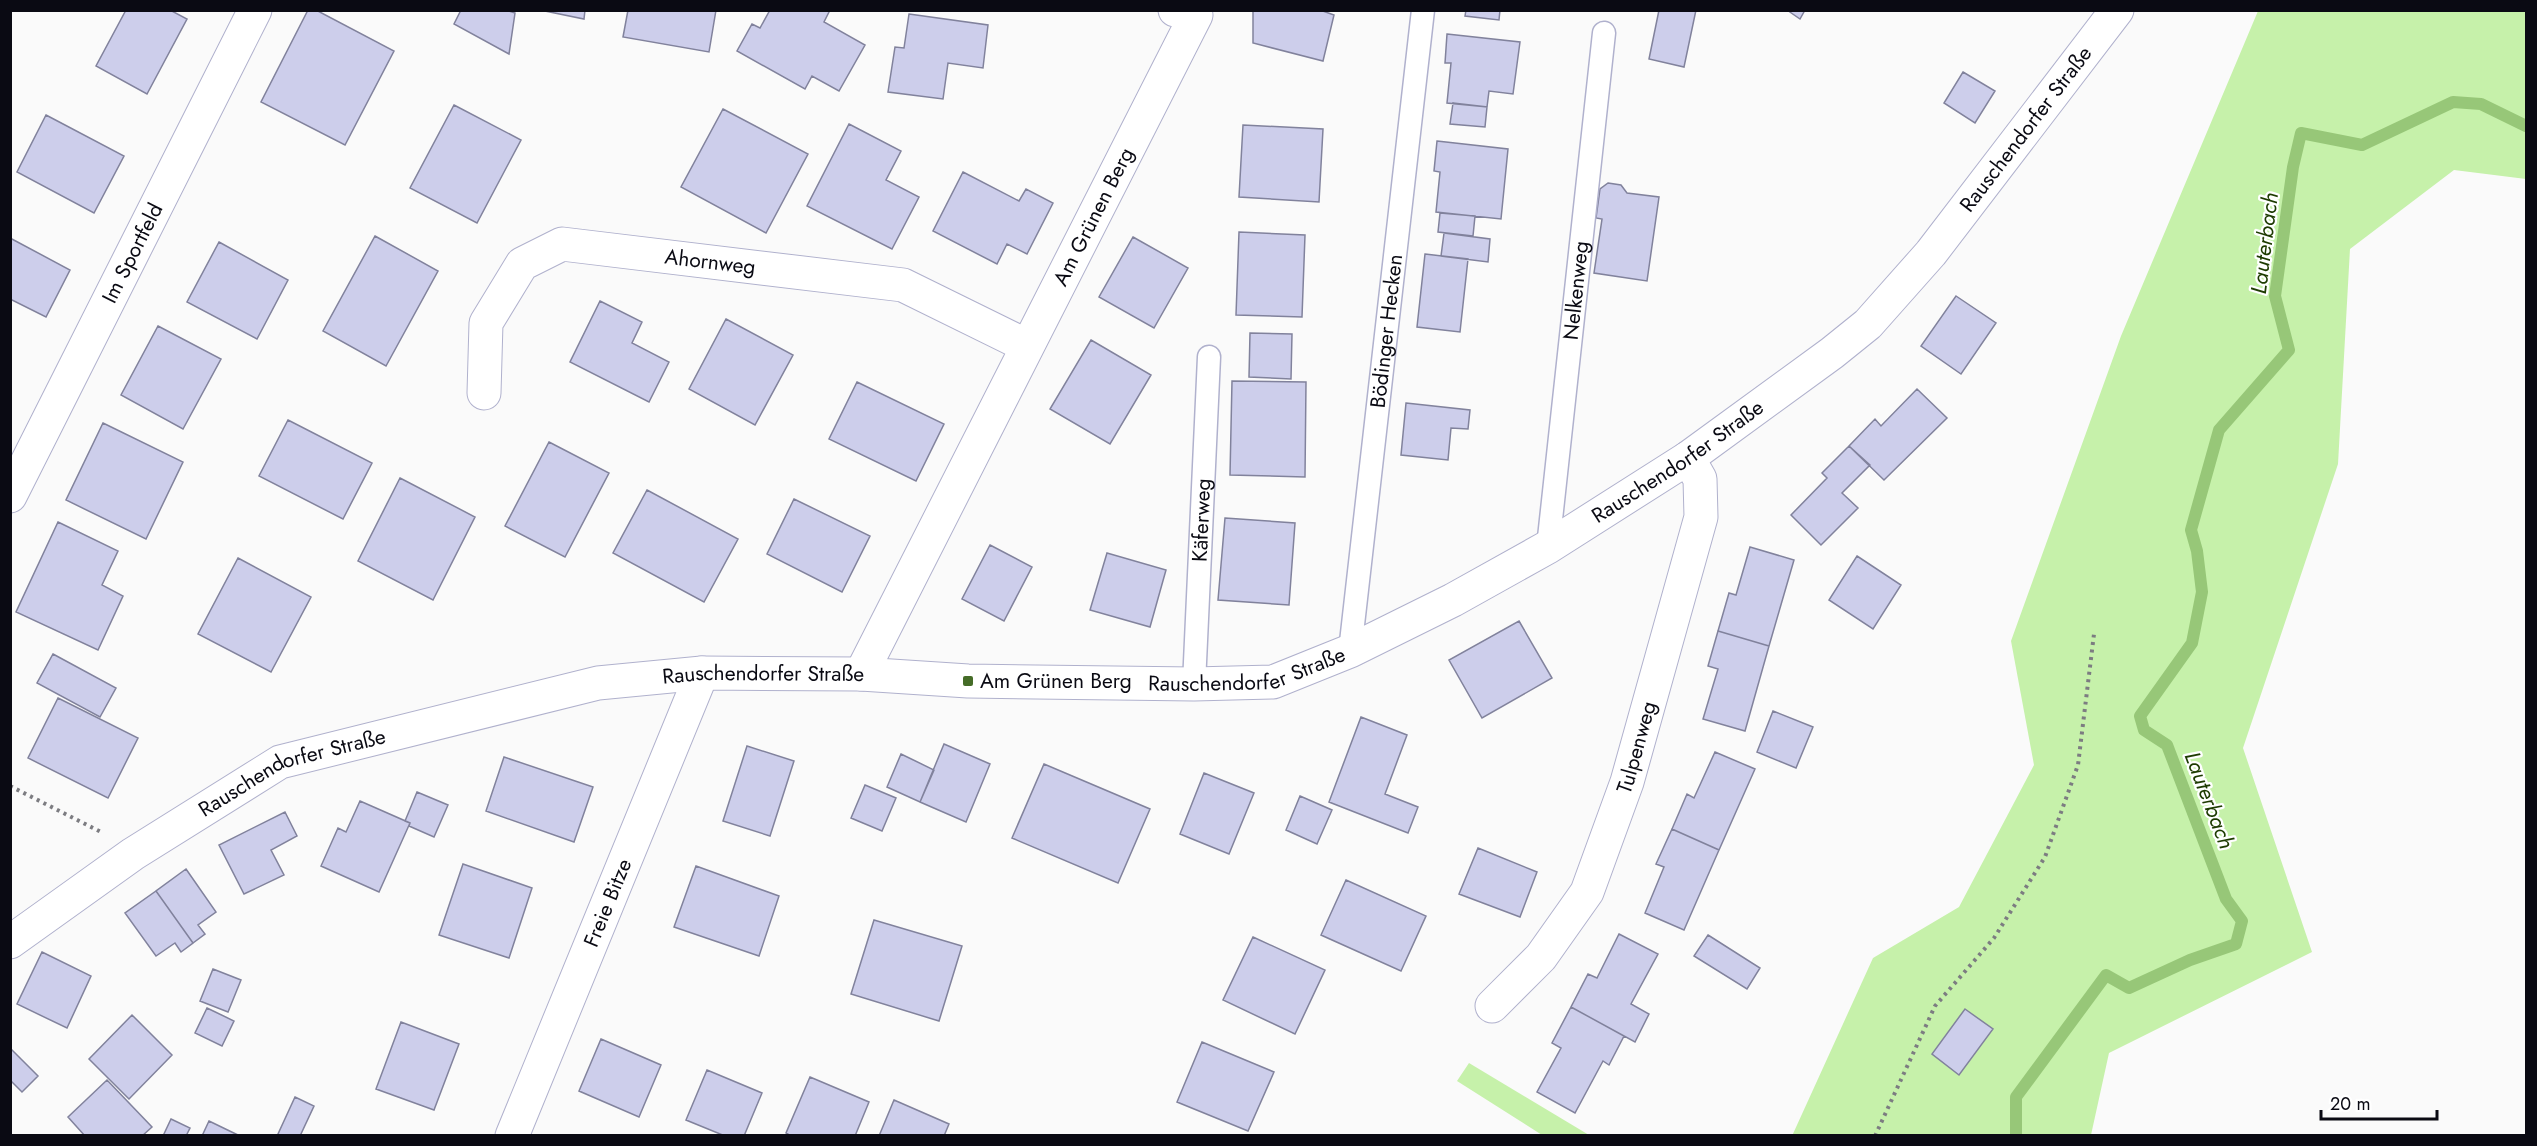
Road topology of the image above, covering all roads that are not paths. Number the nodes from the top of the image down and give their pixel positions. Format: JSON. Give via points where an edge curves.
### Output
{"nodes":[{"id":1,"x":255,"y":10,"type":"edge"},
{"id":2,"x":1423,"y":10,"type":"edge"},
{"id":3,"x":2117,"y":10,"type":"edge"},
{"id":4,"x":1189,"y":12,"type":"edge"},
{"id":5,"x":1604,"y":33,"type":"dead end"},
{"id":6,"x":1027,"y":346,"type":"junction"},
{"id":7,"x":1209,"y":357,"type":"dead end"},
{"id":8,"x":484,"y":393,"type":"dead end"},
{"id":9,"x":1688,"y":458,"type":"junction"},
{"id":10,"x":10,"y":496,"type":"edge"},
{"id":11,"x":1548,"y":547,"type":"junction"},
{"id":12,"x":1350,"y":651,"type":"junction"},
{"id":13,"x":702,"y":673,"type":"junction"},
{"id":14,"x":861,"y":674,"type":"junction"},
{"id":15,"x":1194,"y":684,"type":"junction"},
{"id":16,"x":10,"y":942,"type":"edge"},
{"id":17,"x":1492,"y":1006,"type":"dead end"},
{"id":18,"x":514,"y":1135,"type":"edge"}],
"edges":[{"from":1,"to":10,"type":"street","name":"Im Sportfeld"},
{"from":2,"to":12,"type":"lane","name":"Bödinger Hecken"},
{"from":3,"to":9,"type":"street","name":"Rauschendorfer Straße","via":[[1931,253],[1868,324]]},
{"from":4,"to":6,"type":"street","name":"Am Grünen Berg"},
{"from":5,"to":11,"type":"lane","name":"Nelkenweg"},
{"from":6,"to":8,"type":"street","name":"Ahornweg","via":[[903,285],[562,244],[522,264],[486,323]]},
{"from":6,"to":14,"type":"street","name":"Am Grünen Berg"},
{"from":7,"to":15,"type":"lane","name":"Käferweg"},
{"from":9,"to":11,"type":"street","name":"Rauschendorfer Straße"},
{"from":9,"to":17,"type":"street","name":"Tulpenweg","via":[[1700,479],[1701,517],[1627,782],[1587,892],[1540,957]]},
{"from":11,"to":12,"type":"street","name":"Rauschendorfer Straße"},
{"from":12,"to":15,"type":"street","name":"Rauschendorfer Straße","via":[[1273,682]]},
{"from":13,"to":14,"type":"street","name":"Rauschendorfer Straße"},
{"from":13,"to":16,"type":"street","name":"Rauschendorfer Straße","via":[[598,683],[280,762],[133,854]]},
{"from":13,"to":18,"type":"street","name":"Freie Bitze"},
{"from":14,"to":15,"type":"street","name":"Rauschendorfer Straße","via":[[968,681]]}]}
